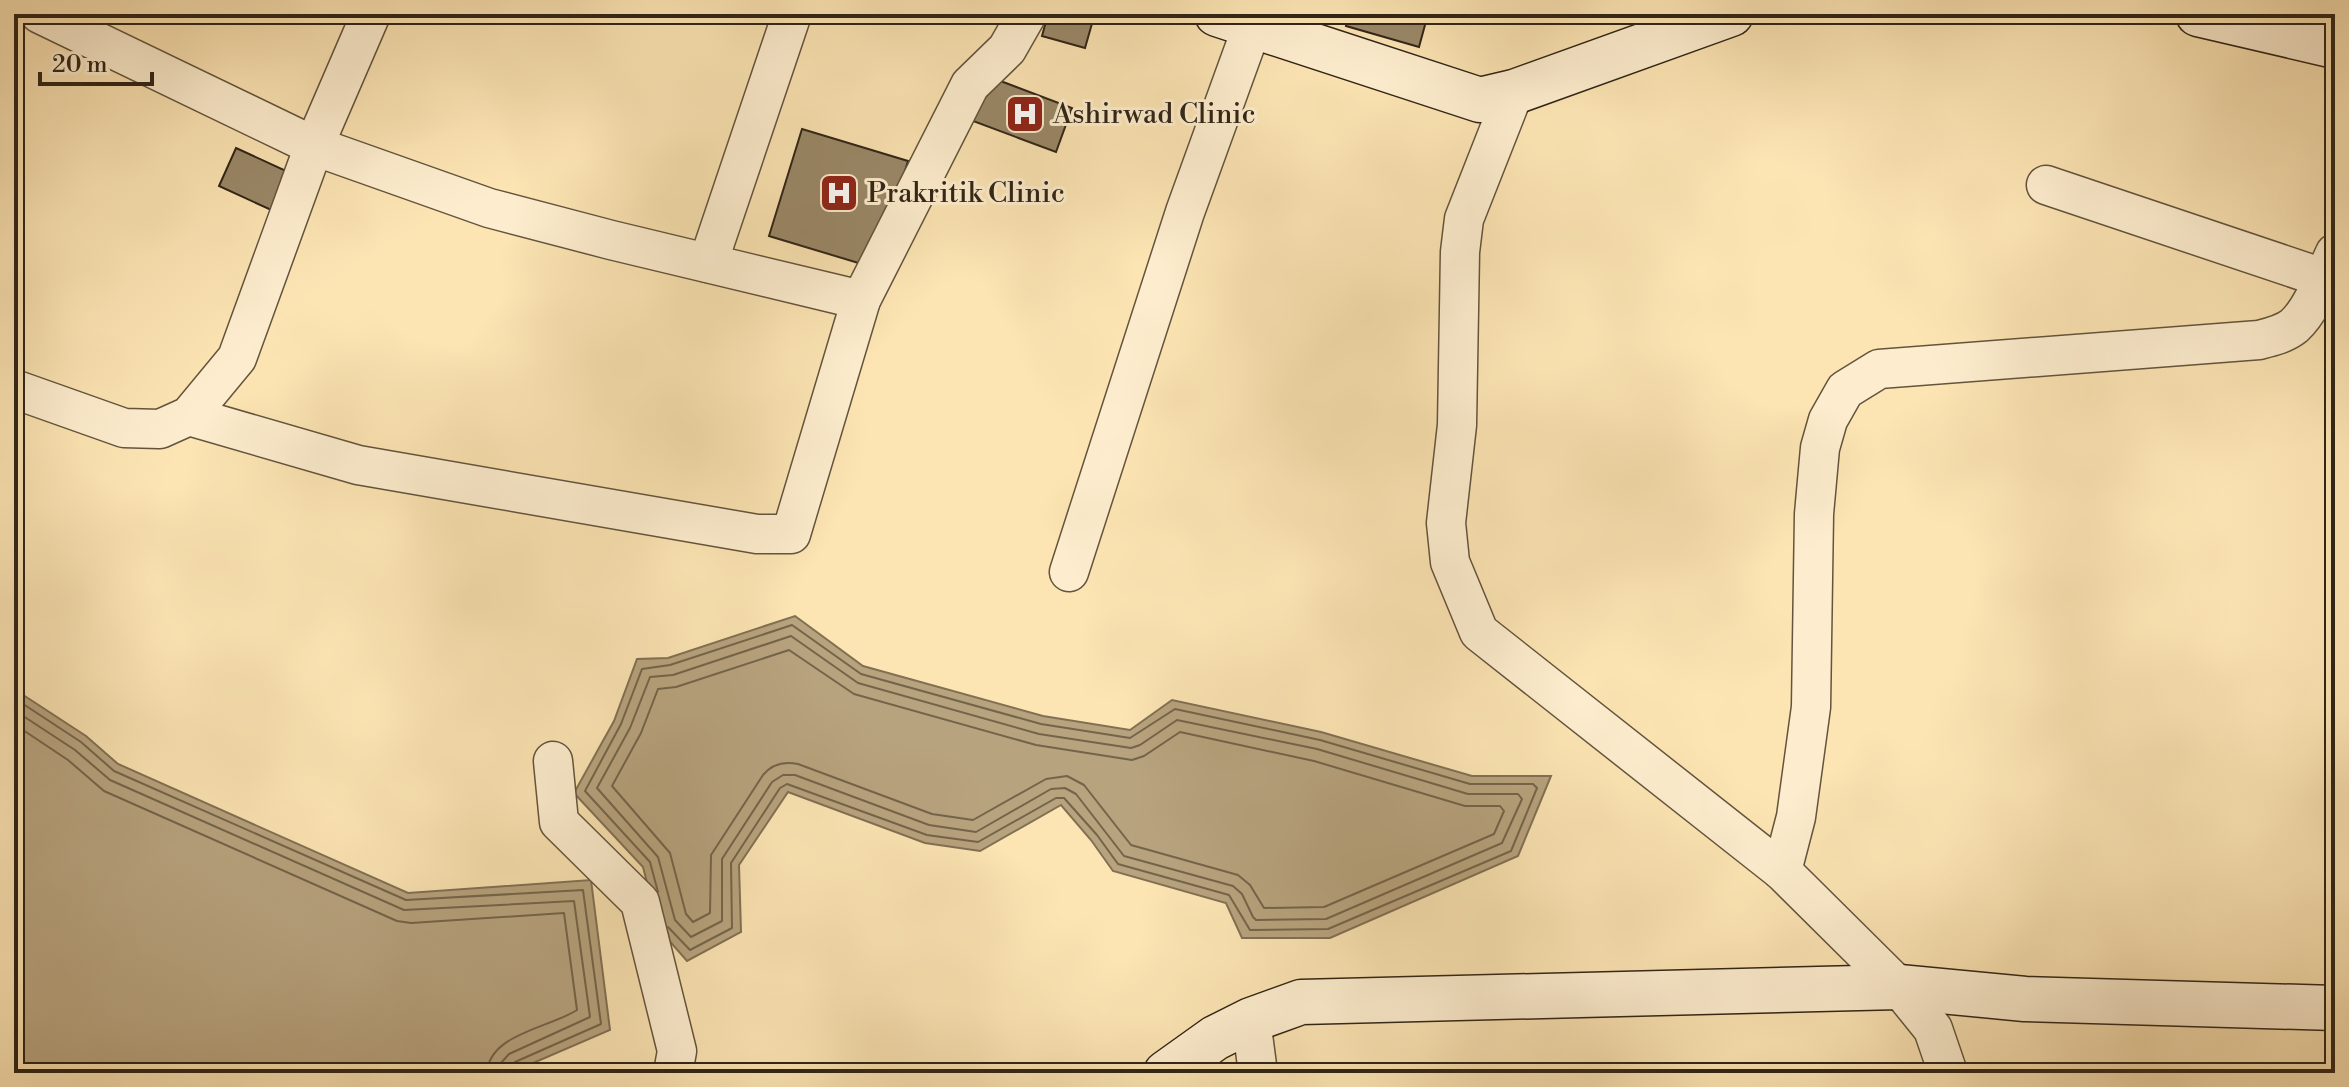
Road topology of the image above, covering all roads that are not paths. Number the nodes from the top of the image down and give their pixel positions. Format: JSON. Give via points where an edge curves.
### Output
{"nodes":[{"id":1,"x":40,"y":14,"type":"edge"},
{"id":2,"x":371,"y":14,"type":"edge"},
{"id":3,"x":792,"y":14,"type":"edge"},
{"id":4,"x":1027,"y":14,"type":"edge"},
{"id":5,"x":1731,"y":14,"type":"edge"},
{"id":6,"x":2198,"y":14,"type":"edge"},
{"id":7,"x":1235,"y":21,"type":"edge"},
{"id":8,"x":1688,"y":22,"type":"edge"},
{"id":9,"x":2333,"y":38,"type":"edge"},
{"id":10,"x":1514,"y":92,"type":"junction"},
{"id":11,"x":314,"y":146,"type":"junction"},
{"id":12,"x":2046,"y":185,"type":"dead end"},
{"id":13,"x":708,"y":263,"type":"junction"},
{"id":14,"x":2329,"y":265,"type":"edge"},
{"id":15,"x":861,"y":300,"type":"junction"},
{"id":16,"x":14,"y":389,"type":"edge"},
{"id":17,"x":189,"y":416,"type":"junction"},
{"id":18,"x":1069,"y":572,"type":"dead end"},
{"id":19,"x":553,"y":761,"type":"dead end"},
{"id":20,"x":1782,"y":871,"type":"junction"},
{"id":21,"x":1899,"y":987,"type":"junction"},
{"id":22,"x":2335,"y":1008,"type":"edge"},
{"id":23,"x":1251,"y":1020,"type":"junction"},
{"id":24,"x":673,"y":1073,"type":"edge"},
{"id":25,"x":1166,"y":1073,"type":"edge"},
{"id":26,"x":1258,"y":1073,"type":"edge"},
{"id":27,"x":1948,"y":1073,"type":"edge"}],
"edges":[{"from":1,"to":11,"type":"street"},
{"from":2,"to":11,"type":"street"},
{"from":3,"to":13,"type":"street"},
{"from":4,"to":15,"type":"street","via":[[1007,49],[970,85]]},
{"from":5,"to":8,"type":"street"},
{"from":6,"to":9,"type":"street"},
{"from":7,"to":10,"type":"street","via":[[1480,100]]},
{"from":7,"to":18,"type":"street","via":[[1185,212]]},
{"from":8,"to":10,"type":"street"},
{"from":10,"to":20,"type":"street","via":[[1464,219],[1457,425],[1446,523],[1450,562],[1479,632]]},
{"from":11,"to":13,"type":"street","via":[[489,208]]},
{"from":11,"to":17,"type":"street","via":[[237,358]]},
{"from":12,"to":14,"type":"street"},
{"from":13,"to":15,"type":"street"},
{"from":14,"to":20,"type":"street","via":[[2293,327],[2259,340],[1879,369],[1845,390],[1820,448],[1811,707],[1796,817]]},
{"from":15,"to":17,"type":"street","via":[[791,534],[757,534],[358,465]]},
{"from":16,"to":17,"type":"street","via":[[124,428],[160,429]]},
{"from":19,"to":24,"type":"street","via":[[559,822],[640,902],[677,1051]]},
{"from":20,"to":21,"type":"street"},
{"from":21,"to":22,"type":"street","via":[[2025,999]]},
{"from":21,"to":23,"type":"street","via":[[1301,1002]]},
{"from":21,"to":27,"type":"street","via":[[1933,1029]]},
{"from":23,"to":25,"type":"street"},
{"from":23,"to":26,"type":"street"}]}
